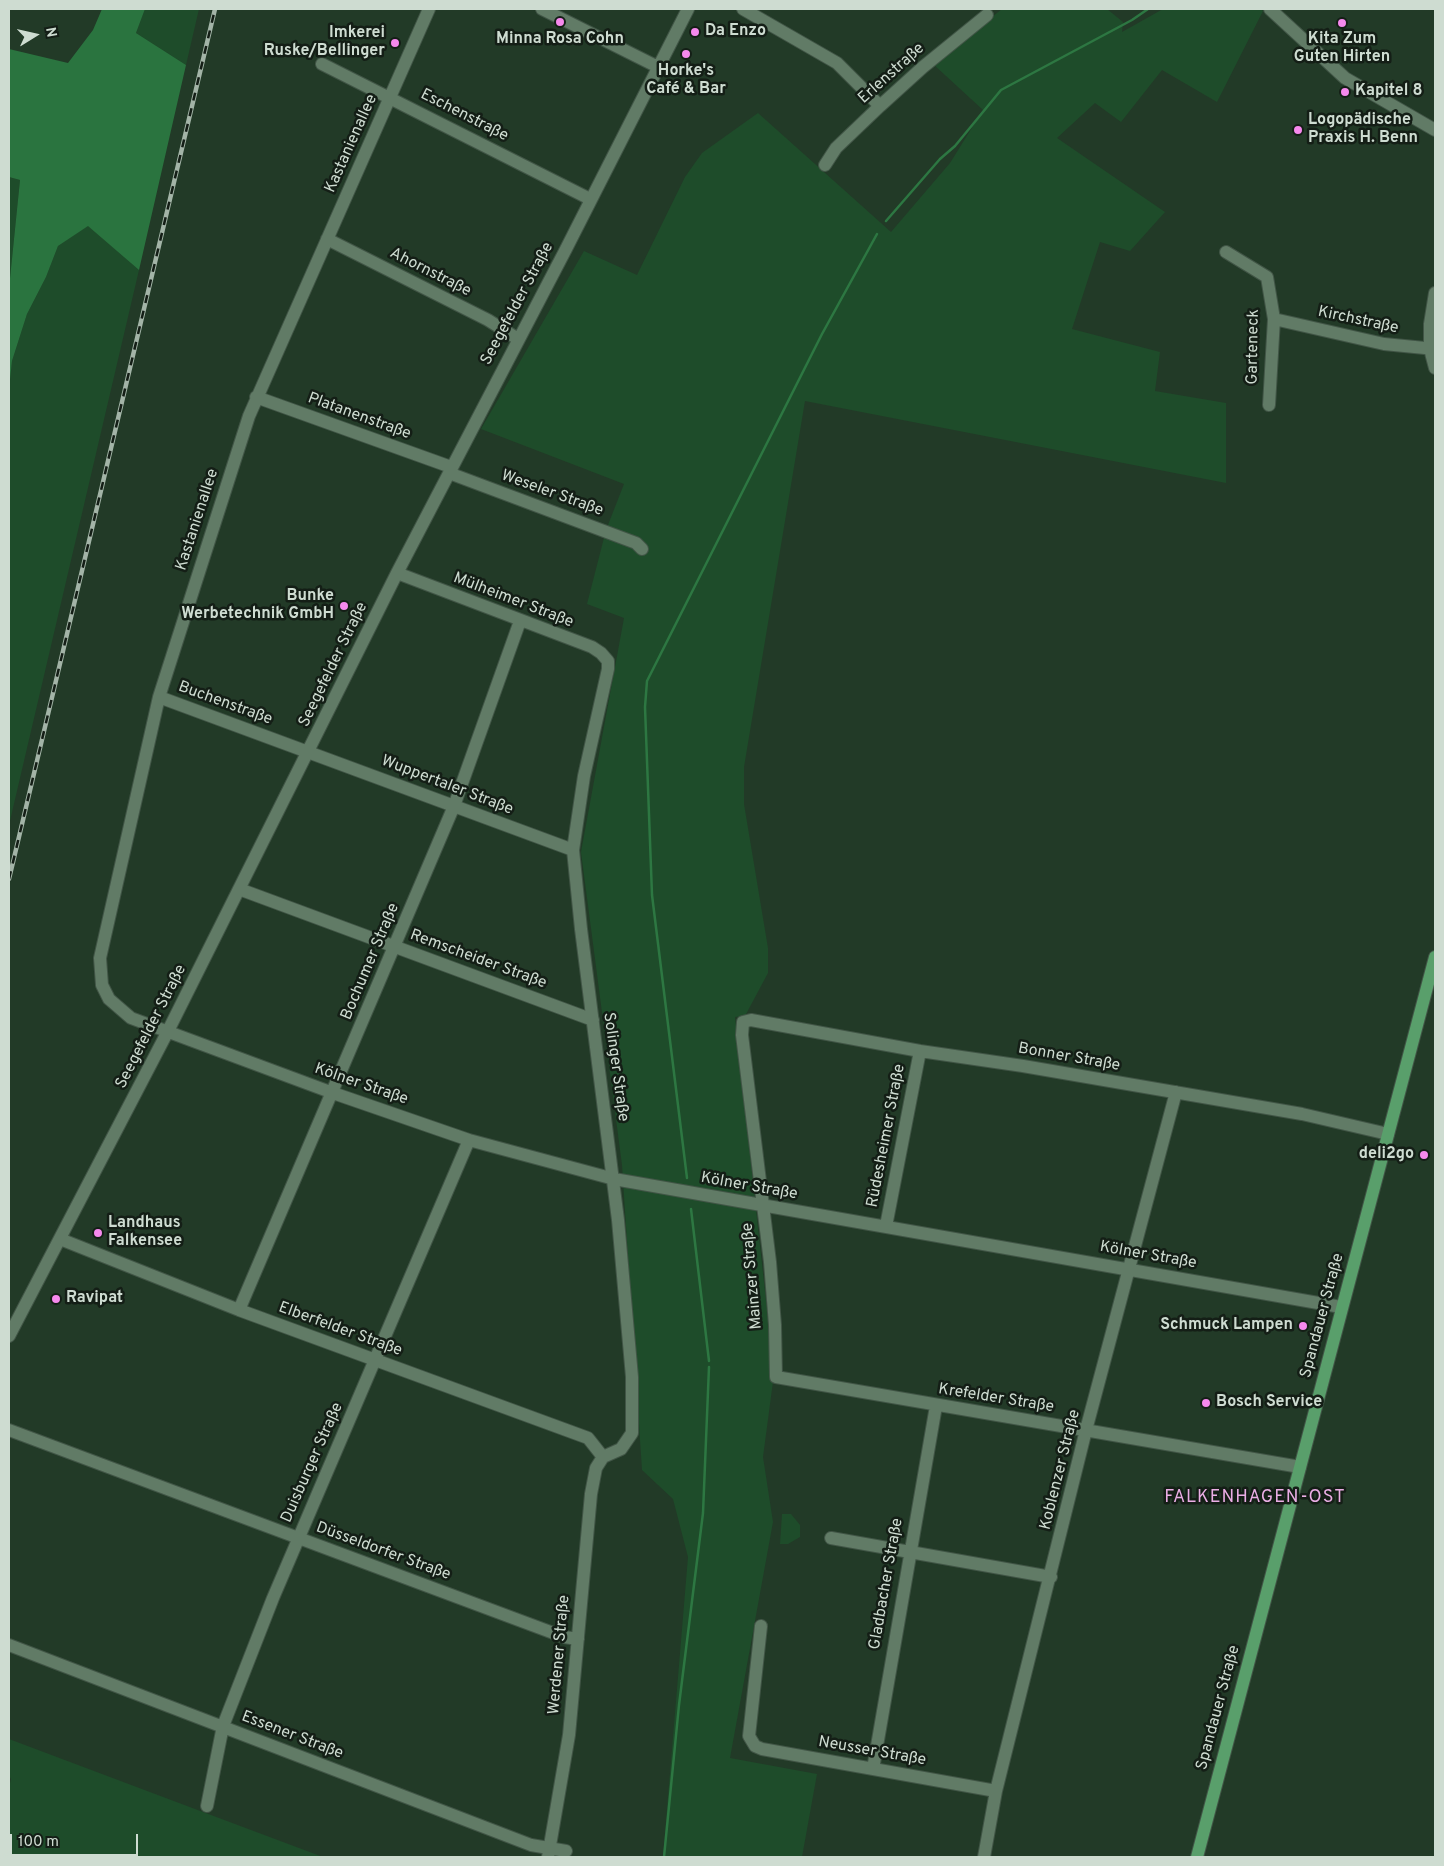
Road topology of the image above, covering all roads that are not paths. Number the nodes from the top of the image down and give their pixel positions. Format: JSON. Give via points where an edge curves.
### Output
{"nodes":[{"id":1,"x":429,"y":9,"type":"edge"},
{"id":2,"x":542,"y":9,"type":"edge"},
{"id":3,"x":688,"y":9,"type":"edge"},
{"id":4,"x":743,"y":9,"type":"edge"},
{"id":5,"x":1270,"y":9,"type":"edge"},
{"id":6,"x":987,"y":15,"type":"dead end"},
{"id":7,"x":322,"y":64,"type":"dead end"},
{"id":8,"x":658,"y":67,"type":"junction"},
{"id":9,"x":391,"y":98,"type":"junction"},
{"id":10,"x":880,"y":106,"type":"junction"},
{"id":11,"x":1435,"y":130,"type":"edge"},
{"id":12,"x":825,"y":165,"type":"dead end"},
{"id":13,"x":590,"y":199,"type":"junction"},
{"id":14,"x":327,"y":238,"type":"junction"},
{"id":15,"x":1226,"y":252,"type":"dead end"},
{"id":16,"x":1435,"y":293,"type":"edge"},
{"id":17,"x":1274,"y":319,"type":"junction"},
{"id":18,"x":518,"y":339,"type":"junction"},
{"id":19,"x":1432,"y":349,"type":"edge"},
{"id":20,"x":1435,"y":368,"type":"edge"},
{"id":21,"x":256,"y":397,"type":"junction"},
{"id":22,"x":1269,"y":405,"type":"dead end"},
{"id":23,"x":450,"y":470,"type":"junction"},
{"id":24,"x":642,"y":549,"type":"dead end"},
{"id":25,"x":397,"y":573,"type":"junction"},
{"id":26,"x":520,"y":621,"type":"junction"},
{"id":27,"x":608,"y":669,"type":"joint"},
{"id":28,"x":158,"y":697,"type":"junction"},
{"id":29,"x":309,"y":752,"type":"junction"},
{"id":30,"x":454,"y":806,"type":"junction"},
{"id":31,"x":573,"y":850,"type":"junction"},
{"id":32,"x":239,"y":889,"type":"junction"},
{"id":33,"x":396,"y":947,"type":"junction"},
{"id":34,"x":1435,"y":958,"type":"edge"},
{"id":35,"x":593,"y":1020,"type":"junction"},
{"id":36,"x":743,"y":1022,"type":"joint"},
{"id":37,"x":168,"y":1031,"type":"junction"},
{"id":38,"x":920,"y":1052,"type":"junction"},
{"id":39,"x":333,"y":1092,"type":"junction"},
{"id":40,"x":1176,"y":1092,"type":"junction"},
{"id":41,"x":1388,"y":1134,"type":"junction"},
{"id":42,"x":470,"y":1140,"type":"junction"},
{"id":43,"x":614,"y":1179,"type":"junction"},
{"id":44,"x":764,"y":1207,"type":"junction"},
{"id":45,"x":886,"y":1226,"type":"junction"},
{"id":46,"x":60,"y":1239,"type":"junction"},
{"id":47,"x":1128,"y":1269,"type":"junction"},
{"id":48,"x":1341,"y":1307,"type":"junction"},
{"id":49,"x":239,"y":1310,"type":"junction"},
{"id":50,"x":9,"y":1336,"type":"edge"},
{"id":51,"x":376,"y":1361,"type":"junction"},
{"id":52,"x":776,"y":1378,"type":"joint"},
{"id":53,"x":936,"y":1406,"type":"junction"},
{"id":54,"x":9,"y":1430,"type":"edge"},
{"id":55,"x":1086,"y":1430,"type":"junction"},
{"id":56,"x":603,"y":1457,"type":"junction"},
{"id":57,"x":1300,"y":1467,"type":"junction"},
{"id":58,"x":298,"y":1537,"type":"junction"},
{"id":59,"x":831,"y":1538,"type":"dead end"},
{"id":60,"x":909,"y":1552,"type":"junction"},
{"id":61,"x":1052,"y":1578,"type":"junction"},
{"id":62,"x":761,"y":1626,"type":"dead end"},
{"id":63,"x":578,"y":1639,"type":"junction"},
{"id":64,"x":9,"y":1645,"type":"edge"},
{"id":65,"x":223,"y":1726,"type":"junction"},
{"id":66,"x":873,"y":1769,"type":"junction"},
{"id":67,"x":996,"y":1791,"type":"junction"},
{"id":68,"x":207,"y":1806,"type":"dead end"},
{"id":69,"x":566,"y":1851,"type":"dead end"},
{"id":70,"x":549,"y":1853,"type":"edge"},
{"id":71,"x":984,"y":1857,"type":"edge"},
{"id":72,"x":1197,"y":1857,"type":"edge"}],
"edges":[{"from":1,"to":9,"type":"street","name":"Kastanienallee"},
{"from":2,"to":8,"type":"street"},
{"from":3,"to":8,"type":"street","name":"Seegefelder Straße"},
{"from":4,"to":10,"type":"street","via":[[837,63]]},
{"from":5,"to":11,"type":"street","via":[[1345,78]]},
{"from":6,"to":10,"type":"street","name":"Erlenstraße"},
{"from":7,"to":9,"type":"street","name":"Eschenstraße"},
{"from":8,"to":13,"type":"street","name":"Seegefelder Straße"},
{"from":9,"to":13,"type":"street","name":"Eschenstraße"},
{"from":9,"to":14,"type":"street","name":"Kastanienallee"},
{"from":10,"to":12,"type":"street","name":"Erlenstraße","via":[[836,148]]},
{"from":13,"to":18,"type":"street","name":"Seegefelder Straße"},
{"from":14,"to":18,"type":"street","name":"Ahornstraße","via":[[488,320]]},
{"from":14,"to":21,"type":"street","name":"Kastanienallee"},
{"from":15,"to":17,"type":"street","name":"Garteneck","via":[[1266,277]]},
{"from":16,"to":19,"type":"street","via":[[1430,324]]},
{"from":17,"to":19,"type":"street","name":"Kirchstraße","via":[[1384,344]]},
{"from":17,"to":22,"type":"street","name":"Garteneck"},
{"from":18,"to":23,"type":"street","name":"Seegefelder Straße"},
{"from":19,"to":20,"type":"street"},
{"from":21,"to":23,"type":"street","name":"Platanenstraße"},
{"from":21,"to":28,"type":"street","name":"Kastanienallee"},
{"from":23,"to":24,"type":"street","name":"Weseler Straße","via":[[636,543]]},
{"from":23,"to":25,"type":"street","name":"Seegefelder Straße"},
{"from":25,"to":26,"type":"street","name":"Mülheimer Straße"},
{"from":25,"to":29,"type":"street","name":"Seegefelder Straße"},
{"from":26,"to":27,"type":"street","name":"Mülheimer Straße","via":[[592,647],[608,661]]},
{"from":26,"to":30,"type":"street","name":"Bochumer Straße"},
{"from":27,"to":31,"type":"street","name":"Solinger Straße","via":[[584,776]]},
{"from":28,"to":29,"type":"street","name":"Buchenstraße"},
{"from":28,"to":37,"type":"street","name":"Kastanienallee","via":[[101,952],[100,971],[109,999],[120,1010],[131,1018]]},
{"from":29,"to":30,"type":"street","name":"Wuppertaler Straße"},
{"from":29,"to":32,"type":"street","name":"Seegefelder Straße"},
{"from":30,"to":31,"type":"street","name":"Wuppertaler Straße"},
{"from":30,"to":33,"type":"street","name":"Bochumer Straße"},
{"from":31,"to":35,"type":"street","name":"Solinger Straße"},
{"from":32,"to":33,"type":"street","name":"Remscheider Straße"},
{"from":32,"to":37,"type":"street","name":"Seegefelder Straße"},
{"from":33,"to":35,"type":"street","name":"Remscheider Straße"},
{"from":33,"to":39,"type":"street","name":"Bochumer Straße"},
{"from":34,"to":41,"type":"main road","name":"Spandauer Straße"},
{"from":35,"to":43,"type":"street","name":"Solinger Straße"},
{"from":36,"to":38,"type":"street","name":"Bonner Straße","via":[[751,1020]]},
{"from":36,"to":44,"type":"street","name":"Mainzer Straße"},
{"from":37,"to":39,"type":"street","name":"Kölner Straße"},
{"from":37,"to":46,"type":"street","name":"Seegefelder Straße"},
{"from":38,"to":40,"type":"street","name":"Bonner Straße"},
{"from":38,"to":45,"type":"street","name":"Rüdesheimer Straße"},
{"from":39,"to":42,"type":"street","name":"Kölner Straße"},
{"from":39,"to":49,"type":"street","name":"Bochumer Straße"},
{"from":40,"to":41,"type":"street","name":"Bonner Straße","via":[[1302,1114]]},
{"from":40,"to":47,"type":"street","name":"Koblenzer Straße"},
{"from":41,"to":48,"type":"main road","name":"Spandauer Straße"},
{"from":42,"to":43,"type":"street","name":"Kölner Straße"},
{"from":42,"to":51,"type":"street","name":"Duisburger Straße"},
{"from":43,"to":44,"type":"street","name":"Kölner Straße"},
{"from":43,"to":56,"type":"street","name":"Solinger Straße","via":[[627,1303],[632,1433],[621,1449]]},
{"from":44,"to":45,"type":"street","name":"Kölner Straße"},
{"from":44,"to":52,"type":"street","name":"Mainzer Straße","via":[[775,1325]]},
{"from":45,"to":47,"type":"street","name":"Kölner Straße"},
{"from":46,"to":49,"type":"street","name":"Elberfelder Straße"},
{"from":46,"to":50,"type":"street","name":"Seegefelder Straße"},
{"from":47,"to":48,"type":"street","name":"Kölner Straße"},
{"from":47,"to":55,"type":"street","name":"Koblenzer Straße"},
{"from":48,"to":57,"type":"main road","name":"Spandauer Straße"},
{"from":49,"to":51,"type":"street","name":"Elberfelder Straße"},
{"from":51,"to":56,"type":"street","name":"Elberfelder Straße","via":[[588,1438]]},
{"from":51,"to":58,"type":"street","name":"Duisburger Straße"},
{"from":52,"to":53,"type":"street","name":"Krefelder Straße"},
{"from":53,"to":55,"type":"street","name":"Krefelder Straße"},
{"from":53,"to":60,"type":"street","name":"Gladbacher Straße"},
{"from":54,"to":58,"type":"street","name":"Düsseldorfer Straße"},
{"from":55,"to":57,"type":"street","name":"Krefelder Straße"},
{"from":55,"to":61,"type":"street","name":"Koblenzer Straße"},
{"from":56,"to":63,"type":"street","name":"Werdener Straße","via":[[596,1468],[591,1494]]},
{"from":57,"to":72,"type":"main road","name":"Spandauer Straße"},
{"from":58,"to":63,"type":"street","name":"Düsseldorfer Straße","via":[[564,1637]]},
{"from":58,"to":65,"type":"street","name":"Duisburger Straße"},
{"from":59,"to":60,"type":"street"},
{"from":60,"to":61,"type":"street"},
{"from":60,"to":66,"type":"street","name":"Gladbacher Straße"},
{"from":61,"to":67,"type":"street","name":"Koblenzer Straße"},
{"from":62,"to":66,"type":"street","name":"Neusser Straße","via":[[749,1736],[752,1742],[762,1750]]},
{"from":63,"to":70,"type":"street","name":"Werdener Straße","via":[[569,1734]]},
{"from":64,"to":65,"type":"street","name":"Essener Straße"},
{"from":65,"to":68,"type":"street","name":"Duisburger Straße"},
{"from":65,"to":70,"type":"street","name":"Essener Straße"},
{"from":66,"to":67,"type":"street","name":"Neusser Straße"},
{"from":67,"to":71,"type":"street","name":"Koblenzer Straße"},
{"from":69,"to":70,"type":"street","name":"Essener Straße"}]}
